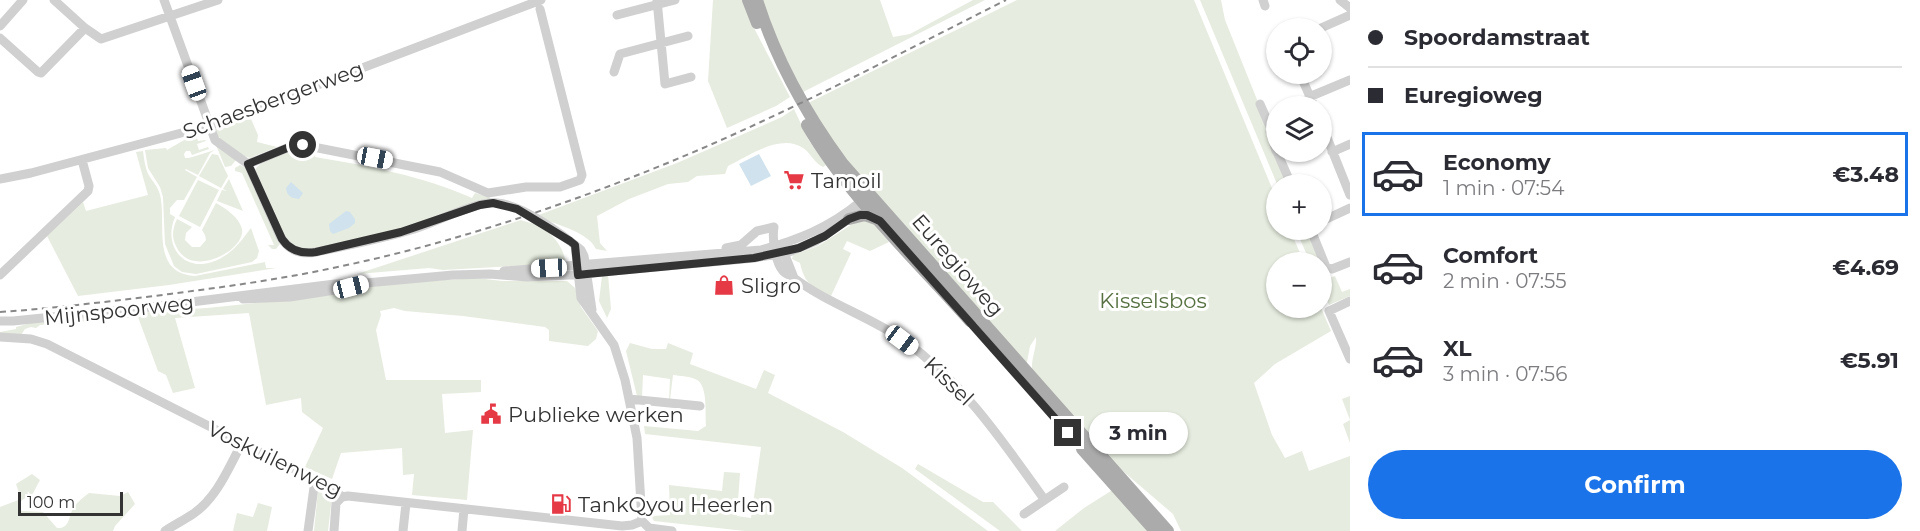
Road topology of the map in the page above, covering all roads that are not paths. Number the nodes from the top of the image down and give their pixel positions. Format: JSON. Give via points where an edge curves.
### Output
{"nodes":[{"id":1,"x":23,"y":0,"type":"edge"},
{"id":2,"x":54,"y":0,"type":"edge"},
{"id":3,"x":165,"y":0,"type":"edge"},
{"id":4,"x":218,"y":0,"type":"edge"},
{"id":5,"x":675,"y":0,"type":"edge"},
{"id":6,"x":748,"y":0,"type":"edge"},
{"id":7,"x":757,"y":0,"type":"edge"},
{"id":8,"x":1340,"y":0,"type":"edge"},
{"id":9,"x":657,"y":2,"type":"edge"},
{"id":10,"x":537,"y":3,"type":"edge"},
{"id":11,"x":1350,"y":8,"type":"edge"},
{"id":12,"x":617,"y":15,"type":"dead end"},
{"id":13,"x":1350,"y":15,"type":"edge"},
{"id":14,"x":170,"y":16,"type":"junction"},
{"id":15,"x":1332,"y":23,"type":"edge"},
{"id":16,"x":0,"y":26,"type":"edge"},
{"id":17,"x":84,"y":28,"type":"junction"},
{"id":18,"x":688,"y":36,"type":"dead end"},
{"id":19,"x":0,"y":38,"type":"edge"},
{"id":20,"x":660,"y":43,"type":"junction"},
{"id":21,"x":614,"y":72,"type":"dead end"},
{"id":22,"x":691,"y":77,"type":"dead end"},
{"id":23,"x":1350,"y":80,"type":"edge"},
{"id":24,"x":1311,"y":96,"type":"edge"},
{"id":25,"x":1260,"y":104,"type":"dead end"},
{"id":26,"x":1266,"y":114,"type":"edge"},
{"id":27,"x":209,"y":125,"type":"junction"},
{"id":28,"x":1350,"y":144,"type":"edge"},
{"id":29,"x":1332,"y":152,"type":"joint"},
{"id":30,"x":82,"y":160,"type":"junction"},
{"id":31,"x":248,"y":164,"type":"junction"},
{"id":32,"x":843,"y":164,"type":"junction"},
{"id":33,"x":0,"y":179,"type":"edge"},
{"id":34,"x":1350,"y":195,"type":"edge"},
{"id":35,"x":865,"y":201,"type":"junction"},
{"id":36,"x":1350,"y":208,"type":"edge"},
{"id":37,"x":1332,"y":216,"type":"edge"},
{"id":38,"x":849,"y":219,"type":"junction"},
{"id":39,"x":880,"y":221,"type":"junction"},
{"id":40,"x":1315,"y":240,"type":"edge"},
{"id":41,"x":910,"y":241,"type":"junction"},
{"id":42,"x":779,"y":249,"type":"junction"},
{"id":43,"x":656,"y":254,"type":"dead end"},
{"id":44,"x":1350,"y":262,"type":"edge"},
{"id":45,"x":582,"y":270,"type":"junction"},
{"id":46,"x":0,"y":275,"type":"edge"},
{"id":47,"x":1350,"y":302,"type":"edge"},
{"id":48,"x":0,"y":323,"type":"edge"},
{"id":49,"x":0,"y":337,"type":"edge"},
{"id":50,"x":1350,"y":359,"type":"edge"},
{"id":51,"x":629,"y":399,"type":"junction"},
{"id":52,"x":700,"y":406,"type":"dead end"},
{"id":53,"x":242,"y":443,"type":"junction"},
{"id":54,"x":315,"y":480,"type":"junction"},
{"id":55,"x":1064,"y":487,"type":"dead end"},
{"id":56,"x":342,"y":497,"type":"junction"},
{"id":57,"x":1044,"y":499,"type":"junction"},
{"id":58,"x":406,"y":503,"type":"junction"},
{"id":59,"x":464,"y":509,"type":"junction"},
{"id":60,"x":1024,"y":514,"type":"dead end"},
{"id":61,"x":642,"y":521,"type":"junction"},
{"id":62,"x":176,"y":527,"type":"edge"},
{"id":63,"x":590,"y":527,"type":"edge"},
{"id":64,"x":165,"y":531,"type":"edge"},
{"id":65,"x":308,"y":531,"type":"edge"},
{"id":66,"x":334,"y":531,"type":"edge"},
{"id":67,"x":403,"y":531,"type":"edge"},
{"id":68,"x":462,"y":531,"type":"edge"},
{"id":69,"x":672,"y":531,"type":"edge"},
{"id":70,"x":1155,"y":531,"type":"edge"},
{"id":71,"x":1167,"y":531,"type":"edge"}],
"edges":[{"from":1,"to":16,"type":"street"},
{"from":2,"to":17,"type":"street"},
{"from":3,"to":14,"type":"street"},
{"from":4,"to":14,"type":"street"},
{"from":5,"to":9,"type":"street"},
{"from":6,"to":35,"type":"main road","name":"Euregioweg","via":[[801,114],[832,164]]},
{"from":7,"to":32,"type":"main road","name":"Euregioweg","via":[[794,89]]},
{"from":8,"to":11,"type":"street"},
{"from":9,"to":12,"type":"street"},
{"from":9,"to":20,"type":"street"},
{"from":10,"to":27,"type":"street","name":"Schaesbergerweg"},
{"from":10,"to":31,"type":"street","via":[[582,175],[579,181],[560,187],[488,193],[440,172],[303,145]]},
{"from":13,"to":15,"type":"street"},
{"from":14,"to":17,"type":"street","via":[[106,39]]},
{"from":14,"to":27,"type":"street"},
{"from":17,"to":19,"type":"street","via":[[44,72],[38,72]]},
{"from":18,"to":20,"type":"street"},
{"from":20,"to":21,"type":"street","via":[[620,54]]},
{"from":20,"to":22,"type":"street","via":[[665,84]]},
{"from":23,"to":24,"type":"street"},
{"from":25,"to":26,"type":"street"},
{"from":27,"to":30,"type":"street","name":"Schaesbergerweg"},
{"from":27,"to":31,"type":"street","via":[[215,140]]},
{"from":28,"to":29,"type":"street"},
{"from":29,"to":34,"type":"street"},
{"from":30,"to":33,"type":"street","name":"Schaesbergerweg"},
{"from":30,"to":46,"type":"street","via":[[88,191]]},
{"from":31,"to":45,"type":"street","via":[[282,239],[300,252],[316,252],[401,232],[493,203],[517,209],[583,251]]},
{"from":32,"to":35,"type":"main road"},
{"from":32,"to":41,"type":"main road","name":"Euregioweg"},
{"from":35,"to":38,"type":"street","name":"Mijnspoorweg"},
{"from":35,"to":39,"type":"main road","name":"Euregioweg"},
{"from":35,"to":41,"type":"main road"},
{"from":35,"to":42,"type":"street","name":"Mijnspoorweg"},
{"from":36,"to":37,"type":"street"},
{"from":38,"to":39,"type":"main road","via":[[865,215]]},
{"from":38,"to":42,"type":"street","name":"Mijnspoorweg","via":[[816,241]]},
{"from":39,"to":70,"type":"main road","name":"Euregioweg"},
{"from":40,"to":44,"type":"street","via":[[1326,267],[1332,269]]},
{"from":41,"to":71,"type":"main road","name":"Euregioweg"},
{"from":42,"to":43,"type":"street","name":"Kissel","via":[[774,227],[757,231],[734,248]]},
{"from":42,"to":45,"type":"street","name":"Mijnspoorweg","via":[[745,260]]},
{"from":42,"to":57,"type":"street","name":"Kissel","via":[[794,278],[807,288],[881,326],[946,375],[973,402]]},
{"from":45,"to":48,"type":"street","name":"Mijnspoorweg","via":[[518,269],[366,283],[290,297],[225,298]]},
{"from":45,"to":51,"type":"street","via":[[592,310],[617,351]]},
{"from":47,"to":50,"type":"street","via":[[1329,310]]},
{"from":49,"to":53,"type":"street","name":"Voskuilenweg","via":[[47,344]]},
{"from":51,"to":52,"type":"street"},
{"from":51,"to":61,"type":"street","via":[[637,445]]},
{"from":53,"to":54,"type":"street","name":"Voskuilenweg"},
{"from":53,"to":62,"type":"street","via":[[208,501]]},
{"from":54,"to":56,"type":"street","name":"Voskuilenweg"},
{"from":54,"to":65,"type":"street"},
{"from":55,"to":57,"type":"street"},
{"from":56,"to":58,"type":"street","name":"Voskuilenweg"},
{"from":56,"to":66,"type":"street","via":[[336,503]]},
{"from":57,"to":60,"type":"street"},
{"from":58,"to":59,"type":"street","name":"Voskuilenweg"},
{"from":58,"to":67,"type":"street"},
{"from":59,"to":63,"type":"street","name":"Voskuilenweg"},
{"from":59,"to":68,"type":"street"},
{"from":61,"to":63,"type":"street","name":"Voskuilenweg","via":[[626,526]]},
{"from":61,"to":69,"type":"street","name":"Voskuilenweg","via":[[652,529]]},
{"from":62,"to":64,"type":"street"}]}
